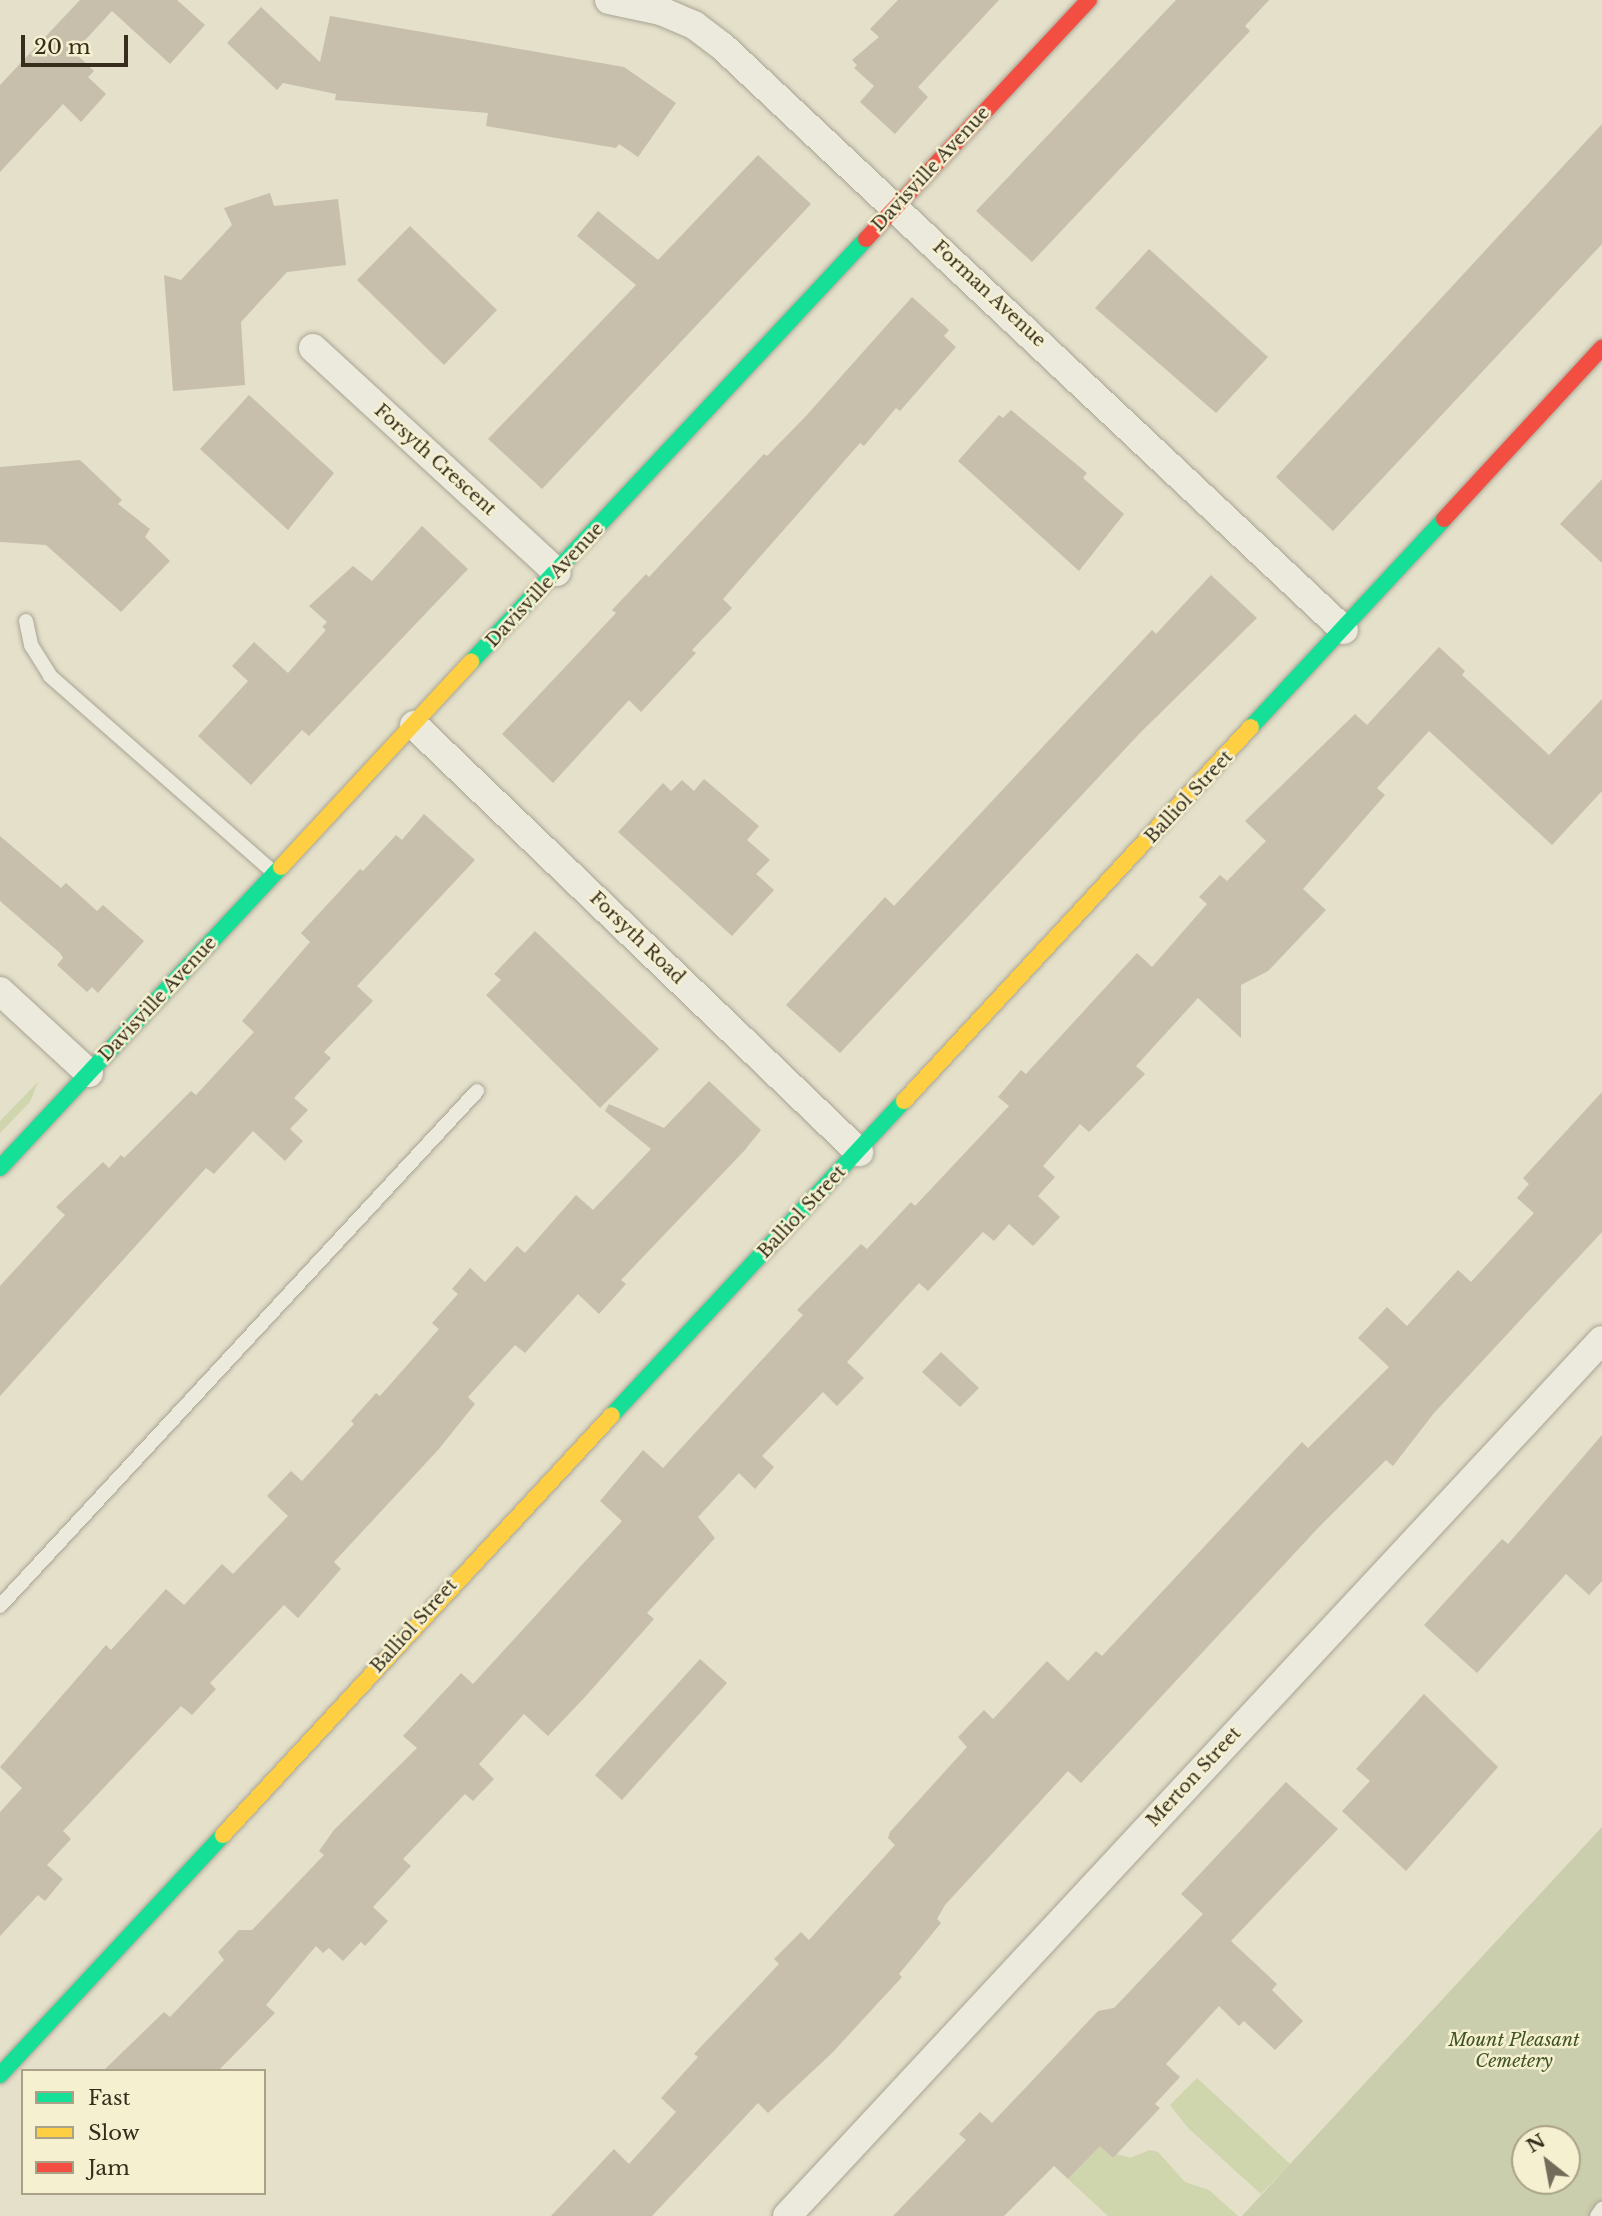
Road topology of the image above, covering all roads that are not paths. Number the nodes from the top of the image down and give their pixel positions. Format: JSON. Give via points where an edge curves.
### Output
{"nodes":[{"id":1,"x":609,"y":0,"type":"edge"},
{"id":2,"x":1089,"y":0,"type":"edge"},
{"id":3,"x":895,"y":206,"type":"junction"},
{"id":4,"x":313,"y":348,"type":"dead end"},
{"id":5,"x":1602,"y":348,"type":"edge"},
{"id":6,"x":557,"y":572,"type":"junction"},
{"id":7,"x":26,"y":621,"type":"dead end"},
{"id":8,"x":1344,"y":630,"type":"junction"},
{"id":9,"x":414,"y":725,"type":"junction"},
{"id":10,"x":275,"y":874,"type":"junction"},
{"id":11,"x":0,"y":991,"type":"edge"},
{"id":12,"x":89,"y":1073,"type":"junction"},
{"id":13,"x":477,"y":1091,"type":"dead end"},
{"id":14,"x":859,"y":1152,"type":"junction"},
{"id":15,"x":0,"y":1168,"type":"edge"},
{"id":16,"x":1602,"y":1340,"type":"edge"},
{"id":17,"x":0,"y":1606,"type":"edge"},
{"id":18,"x":0,"y":2074,"type":"edge"},
{"id":19,"x":1602,"y":2209,"type":"edge"},
{"id":20,"x":787,"y":2216,"type":"edge"},
{"id":21,"x":1597,"y":2216,"type":"edge"}],
"edges":[{"from":1,"to":3,"type":"street","name":"Forman Avenue","via":[[661,11],[694,25]]},
{"from":2,"to":3,"type":"street","name":"Davisville Avenue"},
{"from":3,"to":6,"type":"street","name":"Davisville Avenue"},
{"from":3,"to":8,"type":"street","name":"Forman Avenue"},
{"from":4,"to":6,"type":"street","name":"Forsyth Crescent"},
{"from":5,"to":8,"type":"street","name":"Balliol Street","via":[[1408,553]]},
{"from":6,"to":9,"type":"street","name":"Davisville Avenue"},
{"from":7,"to":10,"type":"lane","via":[[31,645],[50,676]]},
{"from":8,"to":14,"type":"street","name":"Balliol Street"},
{"from":9,"to":10,"type":"street","name":"Davisville Avenue"},
{"from":9,"to":14,"type":"street","name":"Forsyth Road"},
{"from":10,"to":12,"type":"street","name":"Davisville Avenue"},
{"from":11,"to":12,"type":"street"},
{"from":12,"to":15,"type":"street","name":"Davisville Avenue"},
{"from":13,"to":17,"type":"lane"},
{"from":14,"to":18,"type":"street","name":"Balliol Street","via":[[533,1496]]},
{"from":16,"to":20,"type":"street","name":"Merton Street"},
{"from":19,"to":21,"type":"lane"}]}
